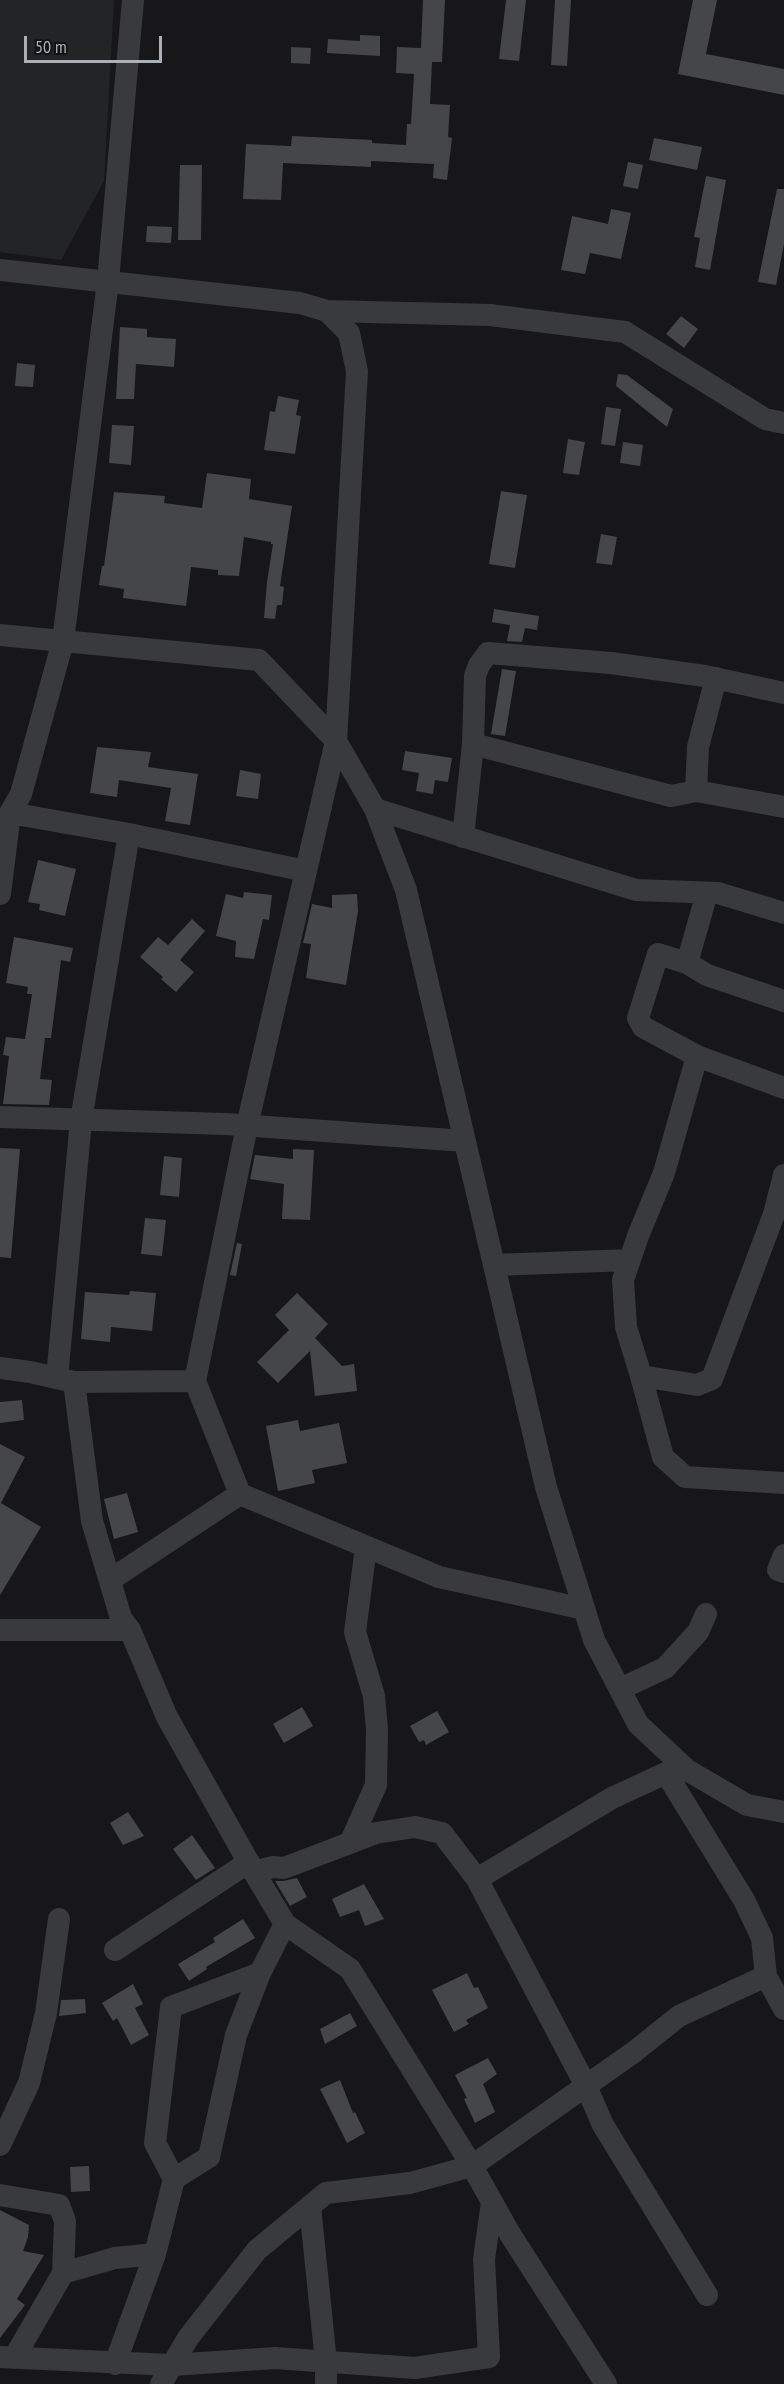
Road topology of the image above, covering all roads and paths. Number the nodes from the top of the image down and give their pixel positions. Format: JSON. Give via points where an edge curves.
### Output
{"nodes":[{"id":1,"x":133,"y":0,"type":"edge"},
{"id":2,"x":0,"y":270,"type":"edge"},
{"id":3,"x":108,"y":281,"type":"junction"},
{"id":4,"x":327,"y":311,"type":"junction"},
{"id":5,"x":784,"y":423,"type":"edge"},
{"id":6,"x":0,"y":635,"type":"edge"},
{"id":7,"x":63,"y":641,"type":"junction"},
{"id":8,"x":716,"y":678,"type":"junction"},
{"id":9,"x":784,"y":693,"type":"edge"},
{"id":10,"x":336,"y":741,"type":"junction"},
{"id":11,"x":473,"y":744,"type":"junction"},
{"id":12,"x":696,"y":791,"type":"junction"},
{"id":13,"x":784,"y":807,"type":"edge"},
{"id":14,"x":375,"y":809,"type":"junction"},
{"id":15,"x":10,"y":813,"type":"junction"},
{"id":16,"x":129,"y":834,"type":"junction"},
{"id":17,"x":463,"y":837,"type":"junction"},
{"id":18,"x":306,"y":871,"type":"junction"},
{"id":19,"x":707,"y":893,"type":"junction"},
{"id":20,"x":0,"y":894,"type":"edge"},
{"id":21,"x":784,"y":913,"type":"edge"},
{"id":22,"x":687,"y":963,"type":"junction"},
{"id":23,"x":784,"y":1001,"type":"edge"},
{"id":24,"x":697,"y":1056,"type":"junction"},
{"id":25,"x":784,"y":1088,"type":"edge"},
{"id":26,"x":0,"y":1117,"type":"edge"},
{"id":27,"x":81,"y":1120,"type":"junction"},
{"id":28,"x":247,"y":1126,"type":"junction"},
{"id":29,"x":465,"y":1140,"type":"junction"},
{"id":30,"x":784,"y":1175,"type":"edge"},
{"id":31,"x":630,"y":1260,"type":"junction"},
{"id":32,"x":494,"y":1265,"type":"junction"},
{"id":33,"x":0,"y":1368,"type":"edge"},
{"id":34,"x":641,"y":1376,"type":"junction"},
{"id":35,"x":65,"y":1380,"type":"junction"},
{"id":36,"x":195,"y":1381,"type":"junction"},
{"id":37,"x":784,"y":1483,"type":"edge"},
{"id":38,"x":240,"y":1494,"type":"junction"},
{"id":39,"x":366,"y":1547,"type":"junction"},
{"id":40,"x":784,"y":1555,"type":"edge"},
{"id":41,"x":784,"y":1572,"type":"edge"},
{"id":42,"x":110,"y":1580,"type":"junction"},
{"id":43,"x":584,"y":1609,"type":"junction"},
{"id":44,"x":706,"y":1614,"type":"dead end"},
{"id":45,"x":0,"y":1630,"type":"edge"},
{"id":46,"x":130,"y":1630,"type":"junction"},
{"id":47,"x":620,"y":1689,"type":"junction"},
{"id":48,"x":677,"y":1771,"type":"junction"},
{"id":49,"x":784,"y":1812,"type":"edge"},
{"id":50,"x":350,"y":1843,"type":"junction"},
{"id":51,"x":251,"y":1867,"type":"junction"},
{"id":52,"x":477,"y":1878,"type":"junction"},
{"id":53,"x":59,"y":1919,"type":"dead end"},
{"id":54,"x":285,"y":1924,"type":"junction"},
{"id":55,"x":115,"y":1950,"type":"dead end"},
{"id":56,"x":260,"y":1973,"type":"junction"},
{"id":57,"x":766,"y":1976,"type":"junction"},
{"id":58,"x":784,"y":2009,"type":"edge"},
{"id":59,"x":586,"y":2086,"type":"junction"},
{"id":60,"x":0,"y":2145,"type":"edge"},
{"id":61,"x":472,"y":2166,"type":"junction"},
{"id":62,"x":174,"y":2179,"type":"junction"},
{"id":63,"x":0,"y":2195,"type":"edge"},
{"id":64,"x":492,"y":2202,"type":"junction"},
{"id":65,"x":310,"y":2206,"type":"junction"},
{"id":66,"x":155,"y":2254,"type":"junction"},
{"id":67,"x":63,"y":2273,"type":"junction"},
{"id":68,"x":707,"y":2295,"type":"dead end"},
{"id":69,"x":7,"y":2358,"type":"edge"},
{"id":70,"x":115,"y":2364,"type":"junction"},
{"id":71,"x":326,"y":2373,"type":"edge"},
{"id":72,"x":167,"y":2374,"type":"edge"},
{"id":73,"x":606,"y":2384,"type":"edge"}],
"edges":[{"from":1,"to":3,"type":"street"},
{"from":2,"to":3,"type":"street"},
{"from":3,"to":4,"type":"street","via":[[300,303]]},
{"from":3,"to":7,"type":"street"},
{"from":4,"to":5,"type":"street","via":[[490,315],[625,332],[765,419]]},
{"from":4,"to":10,"type":"street","via":[[349,333],[357,371]]},
{"from":6,"to":7,"type":"street"},
{"from":7,"to":10,"type":"street","via":[[259,660]]},
{"from":7,"to":15,"type":"street","via":[[21,794]]},
{"from":8,"to":9,"type":"street"},
{"from":8,"to":11,"type":"street","via":[[611,663],[488,653],[475,676]]},
{"from":8,"to":12,"type":"street","via":[[698,747]]},
{"from":10,"to":14,"type":"street"},
{"from":10,"to":18,"type":"street"},
{"from":11,"to":12,"type":"street","via":[[671,796]]},
{"from":11,"to":17,"type":"street"},
{"from":12,"to":13,"type":"street"},
{"from":14,"to":17,"type":"street"},
{"from":14,"to":29,"type":"street","via":[[406,890]]},
{"from":15,"to":16,"type":"street"},
{"from":15,"to":20,"type":"street"},
{"from":16,"to":18,"type":"street"},
{"from":16,"to":27,"type":"street"},
{"from":17,"to":19,"type":"street","via":[[636,890]]},
{"from":18,"to":28,"type":"street"},
{"from":19,"to":21,"type":"street"},
{"from":19,"to":22,"type":"street"},
{"from":22,"to":23,"type":"street","via":[[707,975]]},
{"from":22,"to":24,"type":"street","via":[[658,954],[638,1018],[643,1027]]},
{"from":24,"to":25,"type":"street"},
{"from":24,"to":31,"type":"street","via":[[664,1173]]},
{"from":26,"to":27,"type":"street"},
{"from":27,"to":28,"type":"street"},
{"from":27,"to":35,"type":"street"},
{"from":28,"to":29,"type":"street"},
{"from":28,"to":36,"type":"street"},
{"from":29,"to":32,"type":"street"},
{"from":30,"to":34,"type":"street","via":[[774,1214],[712,1379],[697,1385]]},
{"from":31,"to":32,"type":"street"},
{"from":31,"to":34,"type":"street","via":[[623,1280],[626,1328]]},
{"from":32,"to":43,"type":"street","via":[[546,1487]]},
{"from":33,"to":35,"type":"street"},
{"from":34,"to":37,"type":"street","via":[[663,1457],[685,1477]]},
{"from":35,"to":36,"type":"street"},
{"from":35,"to":42,"type":"street","via":[[92,1521]]},
{"from":36,"to":38,"type":"street"},
{"from":38,"to":39,"type":"street"},
{"from":38,"to":42,"type":"street"},
{"from":39,"to":43,"type":"street","via":[[439,1578]]},
{"from":39,"to":50,"type":"street","via":[[355,1632],[374,1696],[376,1785]]},
{"from":40,"to":41,"type":"street","via":[[778,1570]]},
{"from":42,"to":46,"type":"street","via":[[121,1618]]},
{"from":43,"to":47,"type":"street","via":[[594,1640]]},
{"from":44,"to":47,"type":"street","via":[[698,1632],[665,1668]]},
{"from":45,"to":46,"type":"street"},
{"from":46,"to":51,"type":"street","via":[[167,1717]]},
{"from":47,"to":48,"type":"street","via":[[638,1724]]},
{"from":48,"to":49,"type":"street","via":[[747,1805]]},
{"from":48,"to":52,"type":"street","via":[[612,1798]]},
{"from":48,"to":57,"type":"street","via":[[762,1938]]},
{"from":50,"to":51,"type":"street","via":[[284,1868]]},
{"from":50,"to":52,"type":"street","via":[[376,1833],[415,1827],[442,1833]]},
{"from":51,"to":54,"type":"street"},
{"from":51,"to":55,"type":"street"},
{"from":52,"to":59,"type":"street"},
{"from":53,"to":60,"type":"street","via":[[46,2013],[29,2083]]},
{"from":54,"to":56,"type":"street"},
{"from":54,"to":61,"type":"street","via":[[350,1969]]},
{"from":56,"to":62,"type":"street","via":[[236,2035],[209,2157]]},
{"from":56,"to":62,"type":"street","via":[[171,2007],[155,2143]]},
{"from":57,"to":58,"type":"street"},
{"from":57,"to":59,"type":"street","via":[[679,2016]]},
{"from":59,"to":61,"type":"street"},
{"from":59,"to":68,"type":"street","via":[[603,2125]]},
{"from":61,"to":64,"type":"street"},
{"from":61,"to":65,"type":"street","via":[[410,2182],[326,2193]]},
{"from":62,"to":66,"type":"street"},
{"from":63,"to":67,"type":"street","via":[[59,2205],[65,2221]]},
{"from":64,"to":71,"type":"street","via":[[484,2259],[489,2357],[415,2368]]},
{"from":64,"to":73,"type":"street"},
{"from":65,"to":71,"type":"street"},
{"from":65,"to":72,"type":"street","via":[[257,2250],[188,2338]]},
{"from":66,"to":67,"type":"street","via":[[115,2258]]},
{"from":66,"to":70,"type":"street"},
{"from":67,"to":69,"type":"street"},
{"from":69,"to":70,"type":"street"},
{"from":70,"to":72,"type":"street"},
{"from":71,"to":72,"type":"street","via":[[275,2358]]}]}
